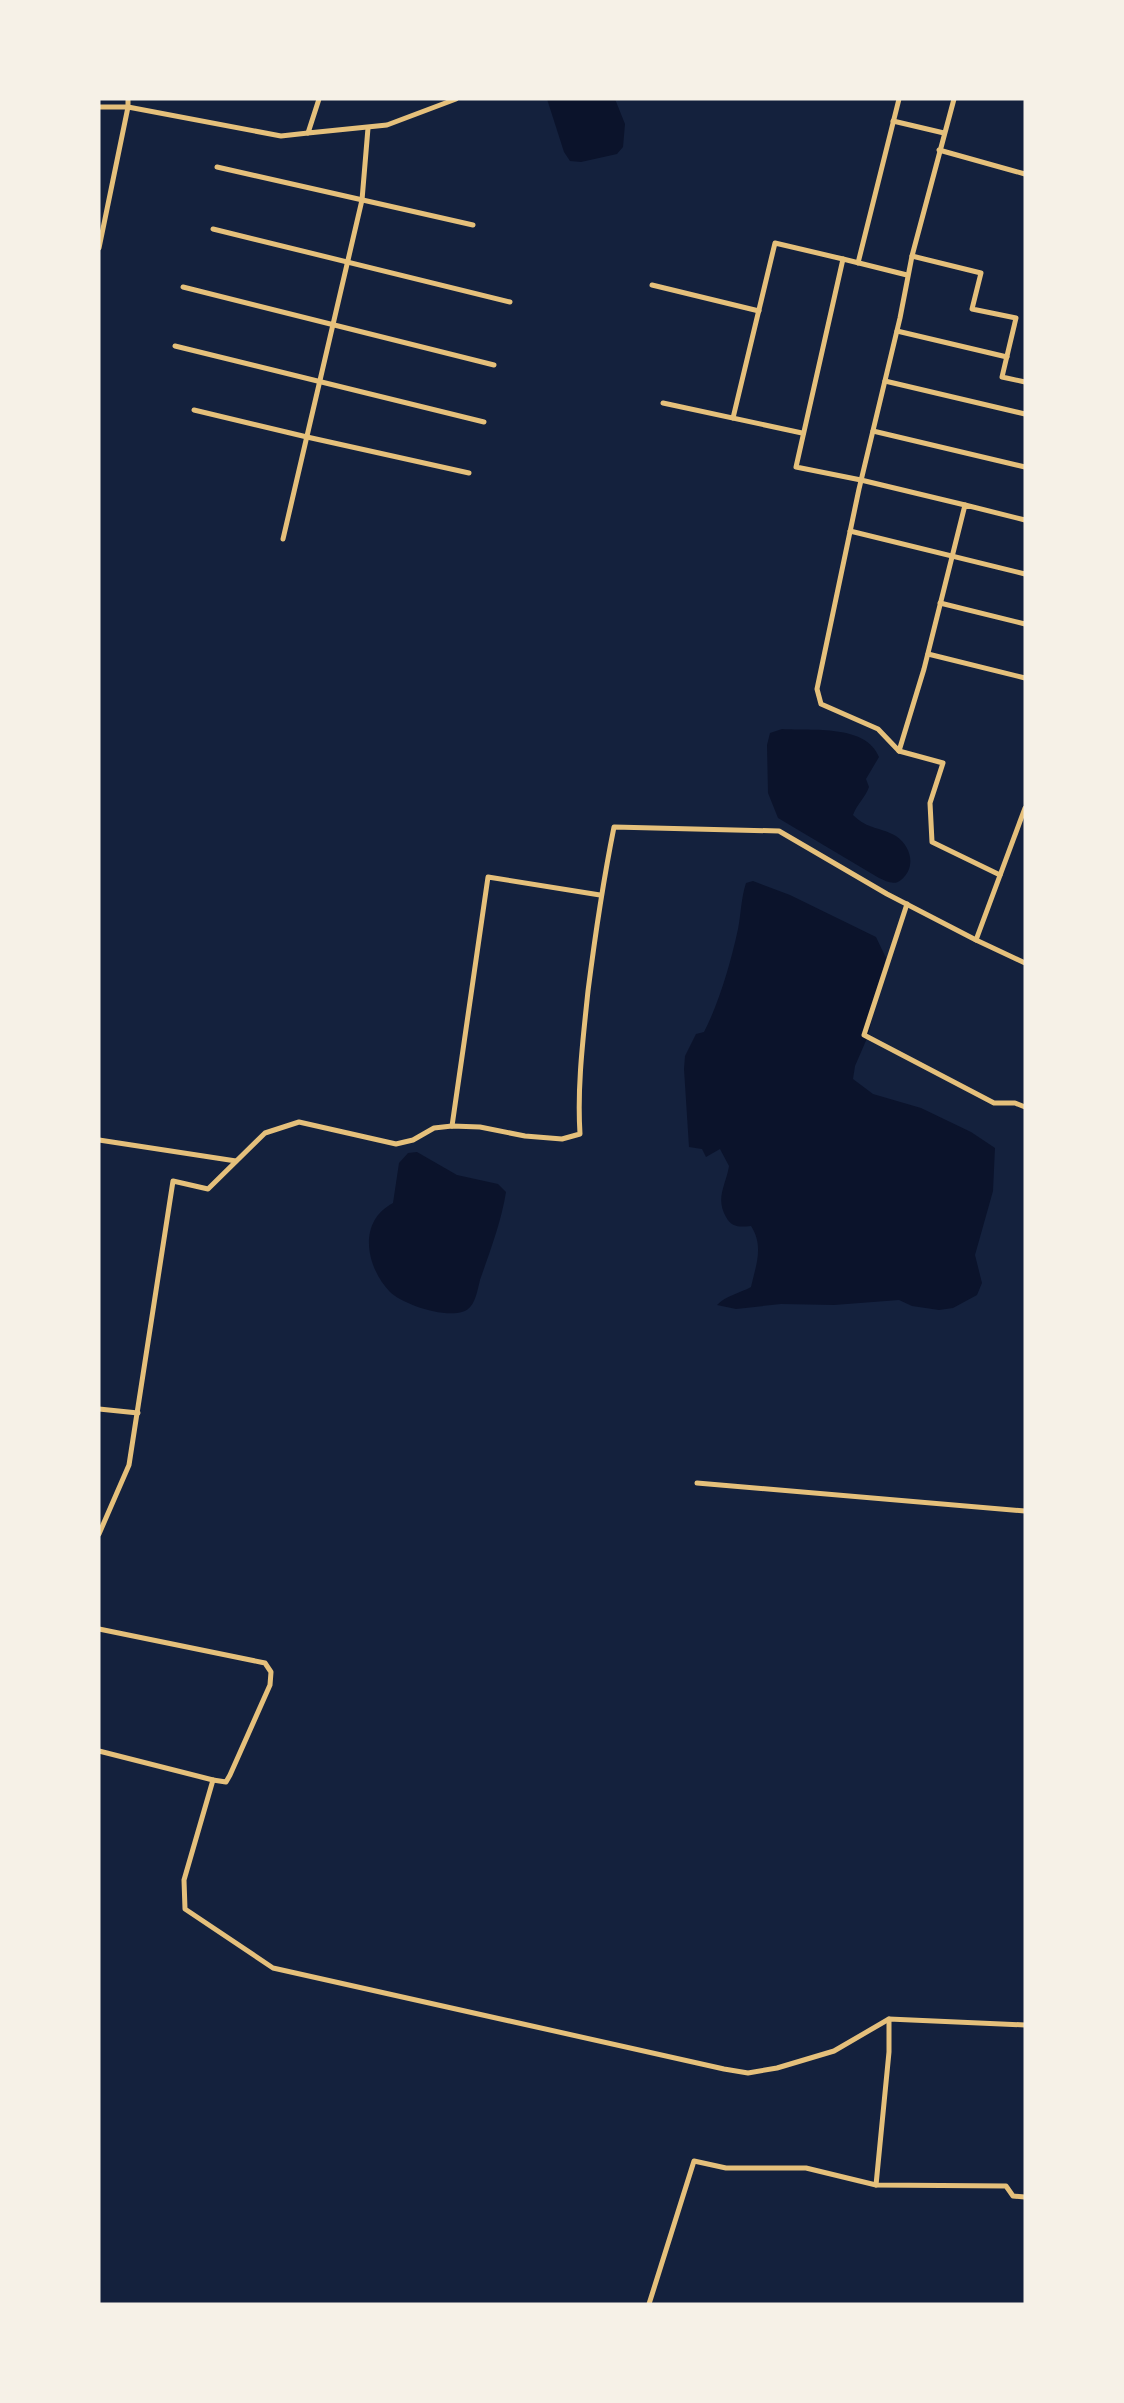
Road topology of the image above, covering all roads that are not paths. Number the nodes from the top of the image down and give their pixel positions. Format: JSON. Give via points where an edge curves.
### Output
{"nodes":[{"id":1,"x":128,"y":99,"type":"edge"},
{"id":2,"x":319,"y":99,"type":"edge"},
{"id":3,"x":456,"y":99,"type":"edge"},
{"id":4,"x":899,"y":99,"type":"edge"},
{"id":5,"x":954,"y":99,"type":"edge"},
{"id":6,"x":99,"y":107,"type":"edge"},
{"id":7,"x":128,"y":107,"type":"junction"},
{"id":8,"x":893,"y":121,"type":"junction"},
{"id":9,"x":368,"y":128,"type":"junction"},
{"id":10,"x":308,"y":133,"type":"junction"},
{"id":11,"x":944,"y":133,"type":"junction"},
{"id":12,"x":939,"y":150,"type":"junction"},
{"id":13,"x":217,"y":167,"type":"dead end"},
{"id":14,"x":1025,"y":174,"type":"edge"},
{"id":15,"x":362,"y":200,"type":"junction"},
{"id":16,"x":473,"y":225,"type":"dead end"},
{"id":17,"x":213,"y":229,"type":"dead end"},
{"id":18,"x":99,"y":248,"type":"edge"},
{"id":19,"x":912,"y":256,"type":"junction"},
{"id":20,"x":843,"y":259,"type":"junction"},
{"id":21,"x":348,"y":262,"type":"junction"},
{"id":22,"x":858,"y":263,"type":"junction"},
{"id":23,"x":908,"y":275,"type":"junction"},
{"id":24,"x":652,"y":285,"type":"dead end"},
{"id":25,"x":183,"y":286,"type":"dead end"},
{"id":26,"x":510,"y":302,"type":"dead end"},
{"id":27,"x":759,"y":311,"type":"junction"},
{"id":28,"x":333,"y":325,"type":"junction"},
{"id":29,"x":897,"y":331,"type":"junction"},
{"id":30,"x":175,"y":346,"type":"dead end"},
{"id":31,"x":1007,"y":357,"type":"junction"},
{"id":32,"x":494,"y":365,"type":"dead end"},
{"id":33,"x":885,"y":381,"type":"junction"},
{"id":34,"x":320,"y":382,"type":"junction"},
{"id":35,"x":1025,"y":382,"type":"edge"},
{"id":36,"x":663,"y":403,"type":"dead end"},
{"id":37,"x":194,"y":410,"type":"dead end"},
{"id":38,"x":1025,"y":414,"type":"edge"},
{"id":39,"x":733,"y":418,"type":"junction"},
{"id":40,"x":484,"y":422,"type":"dead end"},
{"id":41,"x":873,"y":431,"type":"junction"},
{"id":42,"x":802,"y":433,"type":"junction"},
{"id":43,"x":307,"y":437,"type":"junction"},
{"id":44,"x":1025,"y":468,"type":"edge"},
{"id":45,"x":469,"y":473,"type":"dead end"},
{"id":46,"x":861,"y":480,"type":"junction"},
{"id":47,"x":964,"y":505,"type":"junction"},
{"id":48,"x":1025,"y":520,"type":"edge"},
{"id":49,"x":850,"y":531,"type":"junction"},
{"id":50,"x":283,"y":539,"type":"dead end"},
{"id":51,"x":952,"y":557,"type":"junction"},
{"id":52,"x":1025,"y":574,"type":"edge"},
{"id":53,"x":940,"y":603,"type":"junction"},
{"id":54,"x":1025,"y":624,"type":"edge"},
{"id":55,"x":928,"y":654,"type":"junction"},
{"id":56,"x":1025,"y":678,"type":"edge"},
{"id":57,"x":899,"y":750,"type":"junction"},
{"id":58,"x":1025,"y":808,"type":"edge"},
{"id":59,"x":1000,"y":875,"type":"junction"},
{"id":60,"x":600,"y":895,"type":"junction"},
{"id":61,"x":907,"y":904,"type":"junction"},
{"id":62,"x":976,"y":940,"type":"junction"},
{"id":63,"x":1025,"y":963,"type":"edge"},
{"id":64,"x":1025,"y":1107,"type":"edge"},
{"id":65,"x":452,"y":1126,"type":"junction"},
{"id":66,"x":99,"y":1140,"type":"edge"},
{"id":67,"x":236,"y":1161,"type":"junction"},
{"id":68,"x":99,"y":1409,"type":"edge"},
{"id":69,"x":138,"y":1413,"type":"junction"},
{"id":70,"x":697,"y":1483,"type":"dead end"},
{"id":71,"x":1025,"y":1511,"type":"edge"},
{"id":72,"x":99,"y":1534,"type":"edge"},
{"id":73,"x":99,"y":1629,"type":"edge"},
{"id":74,"x":99,"y":1751,"type":"edge"},
{"id":75,"x":213,"y":1780,"type":"junction"},
{"id":76,"x":889,"y":2019,"type":"junction"},
{"id":77,"x":1025,"y":2025,"type":"edge"},
{"id":78,"x":876,"y":2185,"type":"junction"},
{"id":79,"x":1025,"y":2197,"type":"edge"},
{"id":80,"x":649,"y":2304,"type":"edge"}],
"edges":[{"from":1,"to":7,"type":"street"},
{"from":2,"to":10,"type":"street"},
{"from":3,"to":9,"type":"street","via":[[387,126]]},
{"from":4,"to":8,"type":"street"},
{"from":5,"to":11,"type":"street"},
{"from":6,"to":7,"type":"street"},
{"from":7,"to":10,"type":"street","via":[[281,136]]},
{"from":7,"to":18,"type":"street"},
{"from":8,"to":11,"type":"street"},
{"from":8,"to":22,"type":"street"},
{"from":9,"to":10,"type":"street"},
{"from":9,"to":15,"type":"street"},
{"from":11,"to":12,"type":"street"},
{"from":12,"to":14,"type":"street"},
{"from":12,"to":19,"type":"street"},
{"from":13,"to":15,"type":"street"},
{"from":15,"to":16,"type":"street"},
{"from":15,"to":21,"type":"street"},
{"from":17,"to":21,"type":"street"},
{"from":19,"to":23,"type":"street"},
{"from":19,"to":31,"type":"street","via":[[981,273],[972,309],[1016,318]]},
{"from":20,"to":22,"type":"street"},
{"from":20,"to":27,"type":"street","via":[[775,243]]},
{"from":20,"to":42,"type":"street"},
{"from":21,"to":26,"type":"street"},
{"from":21,"to":28,"type":"street"},
{"from":22,"to":23,"type":"street"},
{"from":23,"to":29,"type":"street"},
{"from":24,"to":27,"type":"street"},
{"from":25,"to":28,"type":"street"},
{"from":27,"to":39,"type":"street"},
{"from":28,"to":32,"type":"street"},
{"from":28,"to":34,"type":"street"},
{"from":29,"to":31,"type":"street"},
{"from":29,"to":33,"type":"street"},
{"from":30,"to":34,"type":"street"},
{"from":31,"to":35,"type":"street","via":[[1002,377]]},
{"from":33,"to":38,"type":"street"},
{"from":33,"to":41,"type":"street"},
{"from":34,"to":40,"type":"street"},
{"from":34,"to":43,"type":"street"},
{"from":36,"to":39,"type":"street"},
{"from":37,"to":43,"type":"street"},
{"from":39,"to":42,"type":"street"},
{"from":41,"to":44,"type":"street"},
{"from":41,"to":46,"type":"street"},
{"from":42,"to":46,"type":"street","via":[[796,467]]},
{"from":43,"to":45,"type":"street"},
{"from":43,"to":50,"type":"street"},
{"from":46,"to":47,"type":"street"},
{"from":46,"to":49,"type":"street"},
{"from":47,"to":48,"type":"street"},
{"from":47,"to":51,"type":"street"},
{"from":49,"to":51,"type":"street"},
{"from":49,"to":57,"type":"street","via":[[817,689],[821,704],[878,729]]},
{"from":51,"to":52,"type":"street"},
{"from":51,"to":53,"type":"street"},
{"from":53,"to":54,"type":"street"},
{"from":53,"to":55,"type":"street"},
{"from":55,"to":56,"type":"street"},
{"from":55,"to":57,"type":"street"},
{"from":57,"to":59,"type":"street","via":[[943,763],[930,803],[932,842]]},
{"from":58,"to":59,"type":"street"},
{"from":59,"to":62,"type":"street"},
{"from":60,"to":61,"type":"street","via":[[614,827],[753,830],[779,831]]},
{"from":60,"to":65,"type":"street","via":[[488,877]]},
{"from":60,"to":65,"type":"street","via":[[583,1035],[580,1134],[562,1139]]},
{"from":61,"to":62,"type":"street"},
{"from":61,"to":64,"type":"street","via":[[864,1035],[994,1103]]},
{"from":62,"to":63,"type":"street"},
{"from":65,"to":67,"type":"street","via":[[434,1128],[396,1144],[299,1122],[265,1133]]},
{"from":66,"to":67,"type":"street"},
{"from":67,"to":69,"type":"street","via":[[208,1189],[172,1181]]},
{"from":68,"to":69,"type":"street"},
{"from":69,"to":72,"type":"street","via":[[129,1465]]},
{"from":70,"to":71,"type":"street"},
{"from":73,"to":75,"type":"street","via":[[265,1663],[271,1672],[270,1685],[226,1782]]},
{"from":74,"to":75,"type":"street"},
{"from":75,"to":76,"type":"street","via":[[184,1880],[185,1909],[273,1968],[748,2073],[834,2051]]},
{"from":76,"to":77,"type":"street"},
{"from":76,"to":78,"type":"street"},
{"from":78,"to":79,"type":"street","via":[[1006,2186],[1012,2196]]},
{"from":78,"to":80,"type":"street","via":[[806,2168],[726,2168],[694,2161]]}]}
